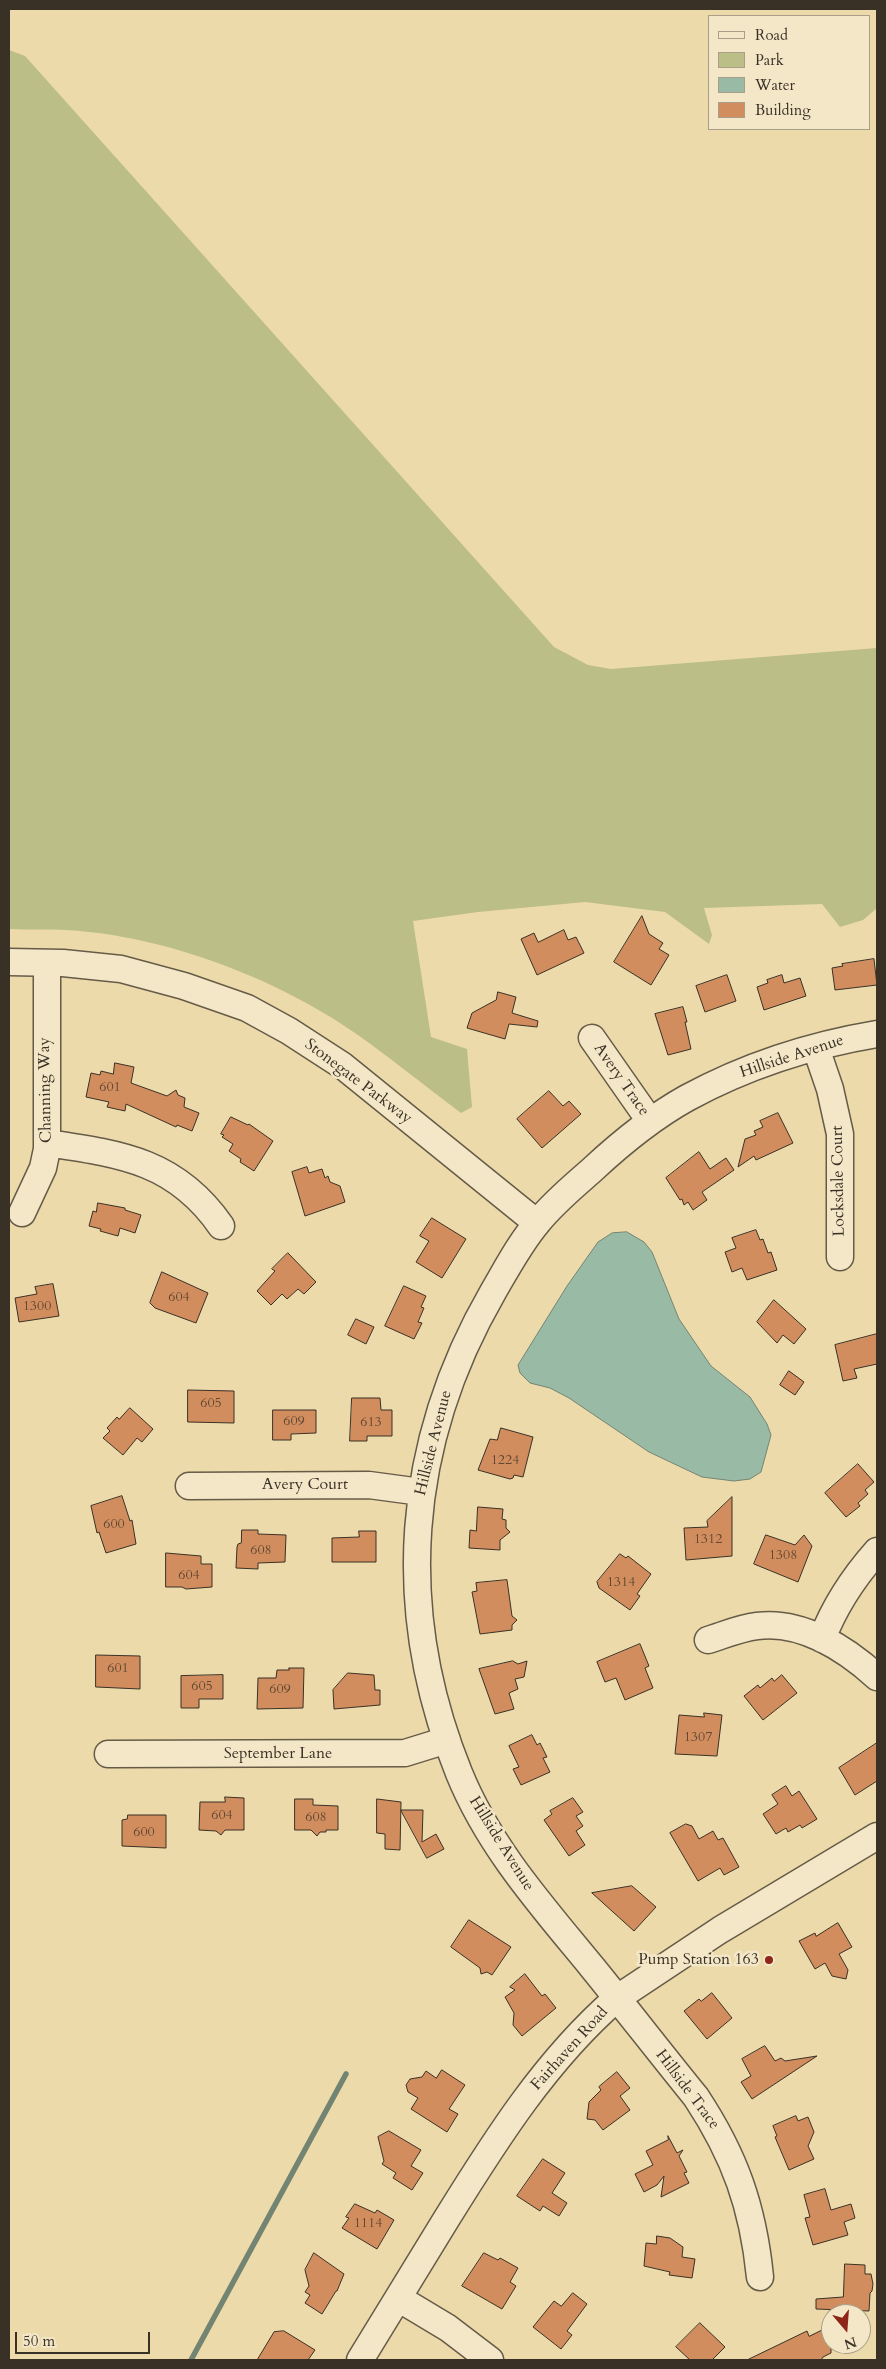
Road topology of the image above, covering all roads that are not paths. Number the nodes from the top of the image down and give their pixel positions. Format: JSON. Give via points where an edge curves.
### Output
{"nodes":[{"id":1,"x":9,"y":962,"type":"edge"},
{"id":2,"x":47,"y":963,"type":"junction"},
{"id":3,"x":877,"y":1034,"type":"edge"},
{"id":4,"x":592,"y":1038,"type":"dead end"},
{"id":5,"x":816,"y":1048,"type":"junction"},
{"id":6,"x":650,"y":1121,"type":"junction"},
{"id":7,"x":47,"y":1143,"type":"junction"},
{"id":8,"x":22,"y":1212,"type":"dead end"},
{"id":9,"x":537,"y":1223,"type":"junction"},
{"id":10,"x":221,"y":1226,"type":"dead end"},
{"id":11,"x":840,"y":1257,"type":"dead end"},
{"id":12,"x":189,"y":1486,"type":"dead end"},
{"id":13,"x":421,"y":1492,"type":"junction"},
{"id":14,"x":877,"y":1551,"type":"edge"},
{"id":15,"x":822,"y":1639,"type":"junction"},
{"id":16,"x":708,"y":1640,"type":"dead end"},
{"id":17,"x":877,"y":1677,"type":"edge"},
{"id":18,"x":447,"y":1740,"type":"junction"},
{"id":19,"x":108,"y":1754,"type":"dead end"},
{"id":20,"x":877,"y":1836,"type":"edge"},
{"id":21,"x":616,"y":1999,"type":"junction"},
{"id":22,"x":760,"y":2277,"type":"dead end"},
{"id":23,"x":398,"y":2298,"type":"junction"},
{"id":24,"x":360,"y":2360,"type":"edge"},
{"id":25,"x":490,"y":2360,"type":"edge"}],
"edges":[{"from":1,"to":2,"type":"street","name":"Stonegate Parkway"},
{"from":2,"to":7,"type":"street","name":"Channing Way"},
{"from":2,"to":9,"type":"street","name":"Stonegate Parkway","via":[[121,969],[184,986],[247,1008],[277,1023],[343,1066]]},
{"from":3,"to":5,"type":"street","name":"Hillside Avenue"},
{"from":4,"to":6,"type":"street","name":"Avery Trace"},
{"from":5,"to":6,"type":"street","name":"Hillside Avenue","via":[[750,1068],[687,1098]]},
{"from":5,"to":11,"type":"street","name":"Locksdale Court","via":[[840,1134]]},
{"from":6,"to":9,"type":"street","name":"Hillside Avenue","via":[[613,1150]]},
{"from":7,"to":8,"type":"street","name":"Channing Way","via":[[43,1168]]},
{"from":7,"to":10,"type":"street","via":[[120,1156],[165,1172],[204,1204]]},
{"from":9,"to":13,"type":"street","name":"Hillside Avenue","via":[[477,1321],[451,1376],[435,1425]]},
{"from":12,"to":13,"type":"street","name":"Avery Court","via":[[369,1486]]},
{"from":13,"to":18,"type":"street","name":"Hillside Avenue","via":[[417,1547],[421,1637]]},
{"from":14,"to":15,"type":"street","via":[[850,1582]]},
{"from":15,"to":16,"type":"street","via":[[795,1628],[775,1625],[747,1628]]},
{"from":15,"to":17,"type":"street"},
{"from":18,"to":19,"type":"street","name":"September Lane","via":[[404,1753]]},
{"from":18,"to":21,"type":"street","name":"Hillside Avenue","via":[[464,1784],[509,1863]]},
{"from":20,"to":21,"type":"street","name":"Fairhaven Road","via":[[720,1930]]},
{"from":21,"to":22,"type":"street","name":"Hillside Trace","via":[[696,2097],[718,2130],[745,2196]]},
{"from":21,"to":23,"type":"street","name":"Fairhaven Road","via":[[537,2084],[499,2133]]},
{"from":23,"to":24,"type":"street","name":"Fairhaven Road"},
{"from":23,"to":25,"type":"street","via":[[448,2328]]}]}
